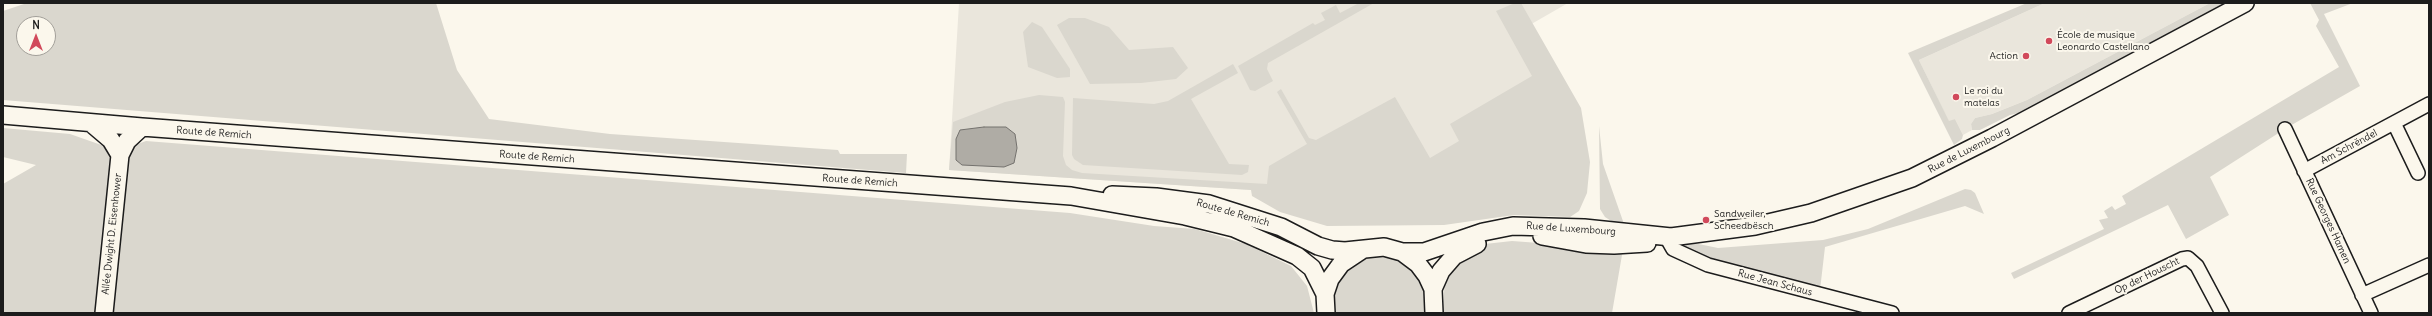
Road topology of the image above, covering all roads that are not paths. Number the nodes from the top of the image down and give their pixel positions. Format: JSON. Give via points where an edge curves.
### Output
{"nodes":[{"id":1,"x":2245,"y":3,"type":"edge"},
{"id":2,"x":2429,"y":104,"type":"edge"},
{"id":3,"x":3,"y":115,"type":"edge"},
{"id":4,"x":91,"y":123,"type":"junction"},
{"id":5,"x":2394,"y":123,"type":"junction"},
{"id":6,"x":142,"y":128,"type":"junction"},
{"id":7,"x":2285,"y":129,"type":"dead end"},
{"id":8,"x":120,"y":155,"type":"junction"},
{"id":9,"x":2304,"y":171,"type":"junction"},
{"id":10,"x":2418,"y":173,"type":"dead end"},
{"id":11,"x":1071,"y":196,"type":"junction"},
{"id":12,"x":1584,"y":228,"type":"junction"},
{"id":13,"x":1500,"y":236,"type":"junction"},
{"id":14,"x":1671,"y":237,"type":"junction"},
{"id":15,"x":1366,"y":248,"type":"junction"},
{"id":16,"x":1402,"y":252,"type":"junction"},
{"id":17,"x":2429,"y":265,"type":"edge"},
{"id":18,"x":1433,"y":289,"type":"junction"},
{"id":19,"x":1325,"y":294,"type":"junction"},
{"id":20,"x":2362,"y":295,"type":"junction"},
{"id":21,"x":1434,"y":312,"type":"edge"},
{"id":22,"x":104,"y":313,"type":"edge"},
{"id":23,"x":1326,"y":313,"type":"edge"},
{"id":24,"x":1892,"y":313,"type":"edge"},
{"id":25,"x":2069,"y":313,"type":"edge"},
{"id":26,"x":2222,"y":313,"type":"edge"},
{"id":27,"x":2371,"y":313,"type":"edge"}],
"edges":[{"from":1,"to":14,"type":"main road","name":"Rue de Luxembourg","via":[[1912,178],[1811,214],[1755,226]]},
{"from":2,"to":5,"type":"street","name":"Am Schrëndel"},
{"from":3,"to":4,"type":"main road","name":"Route de Remich"},
{"from":4,"to":6,"type":"main road","name":"Route de Remich"},
{"from":4,"to":8,"type":"main road","via":[[111,140]]},
{"from":5,"to":9,"type":"street","name":"Am Schrëndel"},
{"from":5,"to":10,"type":"street"},
{"from":6,"to":8,"type":"main road","name":"Allée Dwight D. Eisenhower","via":[[127,141]]},
{"from":6,"to":11,"type":"main road","name":"Route de Remich"},
{"from":7,"to":9,"type":"street","name":"Rue Georges Hamen"},
{"from":8,"to":22,"type":"main road","name":"Allée Dwight D. Eisenhower"},
{"from":9,"to":20,"type":"street","name":"Rue Georges Hamen"},
{"from":11,"to":15,"type":"main road","name":"Route de Remich","via":[[1128,195],[1209,204],[1281,227],[1318,246],[1345,251]]},
{"from":11,"to":19,"type":"main road","name":"Route de Remich","via":[[1185,216],[1234,228],[1296,256],[1312,268]]},
{"from":12,"to":13,"type":"main road","via":[[1582,233],[1574,236],[1527,231]]},
{"from":12,"to":14,"type":"main road","name":"Rue de Luxembourg"},
{"from":12,"to":16,"type":"main road","name":"Rue de Luxembourg","via":[[1513,226],[1483,232],[1424,252]]},
{"from":13,"to":14,"type":"main road","name":"Rue de Luxembourg","via":[[1537,236],[1586,244],[1614,245],[1660,242]]},
{"from":13,"to":18,"type":"main road","name":"Rue de Luxembourg","via":[[1467,247],[1454,256],[1441,271]]},
{"from":14,"to":24,"type":"street","name":"Rue Jean Schaus","via":[[1669,242],[1673,249],[1708,265]]},
{"from":15,"to":16,"type":"main road","name":"Route de Remich","via":[[1384,247]]},
{"from":15,"to":19,"type":"main road","via":[[1341,264],[1330,278]]},
{"from":16,"to":18,"type":"main road","via":[[1418,264]]},
{"from":17,"to":20,"type":"street"},
{"from":18,"to":21,"type":"main road"},
{"from":19,"to":23,"type":"main road"},
{"from":20,"to":27,"type":"street","name":"Rue Georges Hamen"},
{"from":25,"to":26,"type":"street","name":"Op der Houscht","via":[[2188,258],[2197,266]]}]}
